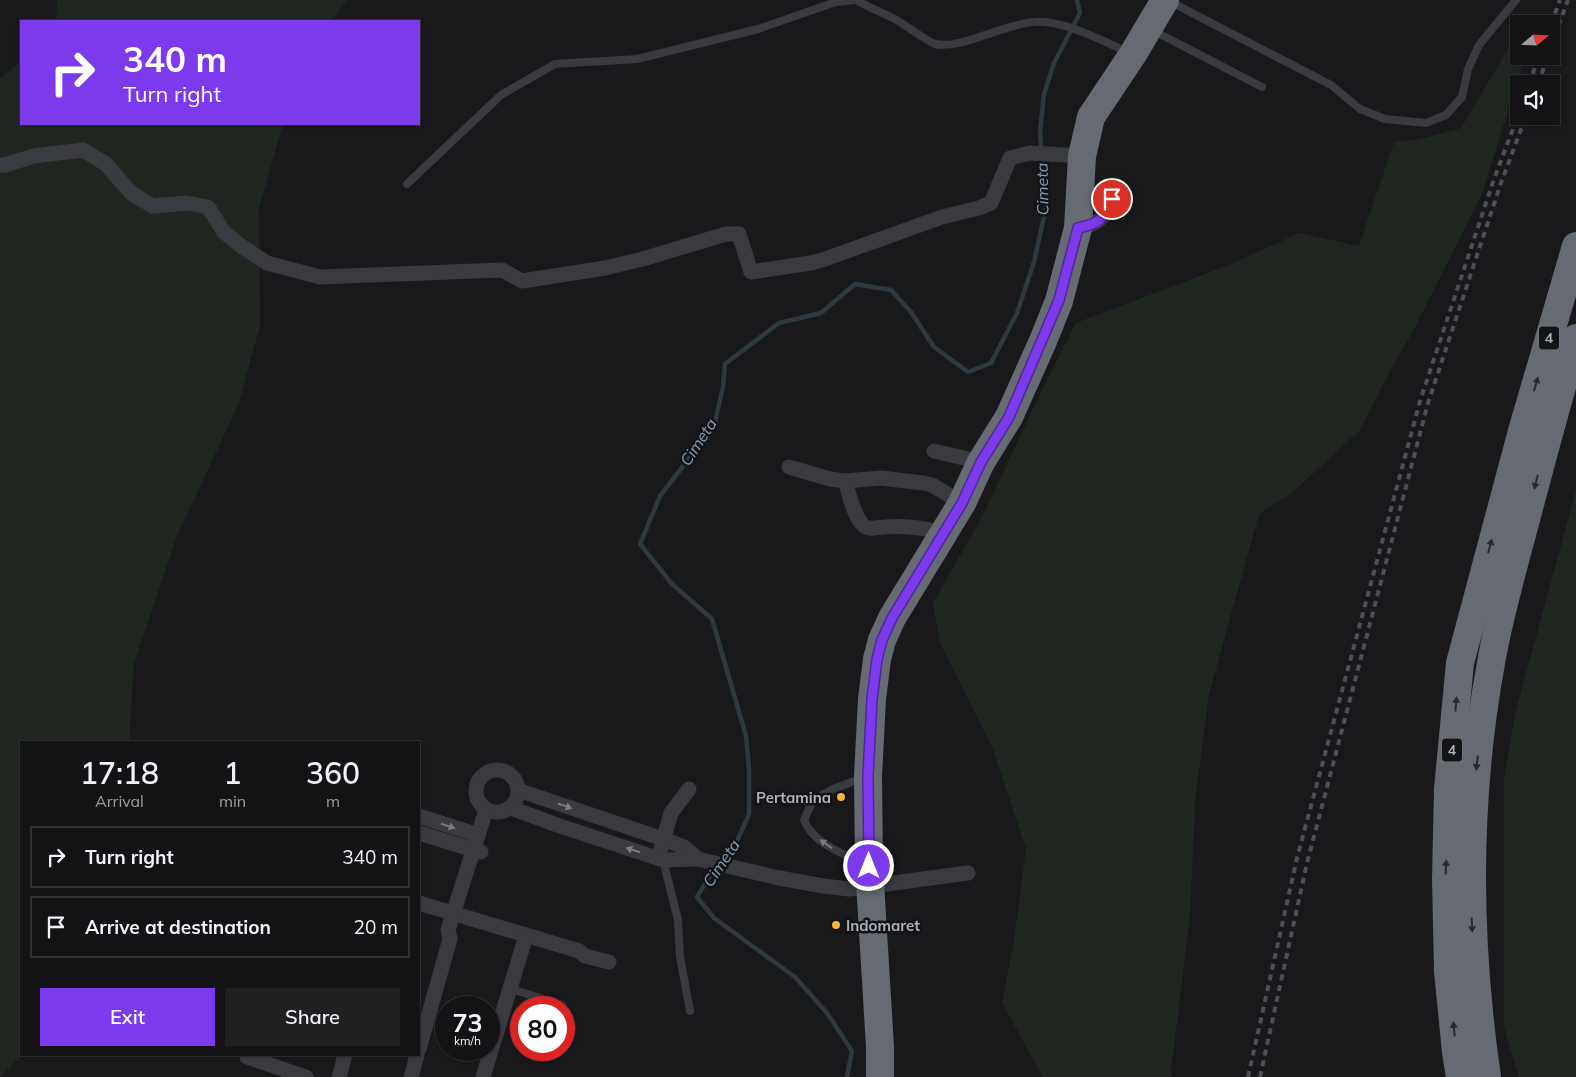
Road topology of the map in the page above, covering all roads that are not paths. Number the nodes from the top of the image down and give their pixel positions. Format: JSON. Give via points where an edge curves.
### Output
{"nodes":[{"id":1,"x":855,"y":0,"type":"edge"},
{"id":2,"x":1166,"y":0,"type":"edge"},
{"id":3,"x":1516,"y":0,"type":"edge"},
{"id":4,"x":1148,"y":28,"type":"junction"},
{"id":5,"x":1133,"y":54,"type":"junction"},
{"id":6,"x":1262,"y":86,"type":"dead end"},
{"id":7,"x":1082,"y":156,"type":"junction"},
{"id":8,"x":0,"y":165,"type":"edge"},
{"id":9,"x":406,"y":184,"type":"dead end"},
{"id":10,"x":1112,"y":199,"type":"dead end"},
{"id":11,"x":1078,"y":228,"type":"junction"},
{"id":12,"x":1576,"y":246,"type":"edge"},
{"id":13,"x":1576,"y":338,"type":"edge"},
{"id":14,"x":1535,"y":433,"type":"junction"},
{"id":15,"x":934,"y":451,"type":"dead end"},
{"id":16,"x":981,"y":462,"type":"junction"},
{"id":17,"x":789,"y":467,"type":"dead end"},
{"id":18,"x":844,"y":481,"type":"junction"},
{"id":19,"x":962,"y":503,"type":"junction"},
{"id":20,"x":944,"y":533,"type":"junction"},
{"id":21,"x":868,"y":776,"type":"junction"},
{"id":22,"x":689,"y":789,"type":"dead end"},
{"id":23,"x":518,"y":790,"type":"junction"},
{"id":24,"x":511,"y":808,"type":"junction"},
{"id":25,"x":489,"y":811,"type":"junction"},
{"id":26,"x":420,"y":817,"type":"edge"},
{"id":27,"x":420,"y":833,"type":"edge"},
{"id":28,"x":663,"y":839,"type":"junction"},
{"id":29,"x":477,"y":846,"type":"junction"},
{"id":30,"x":661,"y":859,"type":"junction"},
{"id":31,"x":704,"y":861,"type":"junction"},
{"id":32,"x":968,"y":872,"type":"dead end"},
{"id":33,"x":870,"y":876,"type":"junction"},
{"id":34,"x":420,"y":903,"type":"edge"},
{"id":35,"x":420,"y":910,"type":"edge"},
{"id":36,"x":456,"y":918,"type":"junction"},
{"id":37,"x":525,"y":940,"type":"junction"},
{"id":38,"x":609,"y":962,"type":"dead end"},
{"id":39,"x":509,"y":988,"type":"junction"},
{"id":40,"x":534,"y":996,"type":"edge"},
{"id":41,"x":690,"y":1012,"type":"dead end"},
{"id":42,"x":420,"y":1045,"type":"edge"},
{"id":43,"x":345,"y":1056,"type":"edge"},
{"id":44,"x":417,"y":1056,"type":"edge"},
{"id":45,"x":247,"y":1057,"type":"dead end"},
{"id":46,"x":275,"y":1061,"type":"edge"},
{"id":47,"x":306,"y":1077,"type":"edge"},
{"id":48,"x":338,"y":1077,"type":"edge"},
{"id":49,"x":411,"y":1077,"type":"edge"},
{"id":50,"x":483,"y":1077,"type":"edge"},
{"id":51,"x":880,"y":1077,"type":"edge"},
{"id":52,"x":1460,"y":1077,"type":"edge"},
{"id":53,"x":1487,"y":1077,"type":"edge"}],
"edges":[{"from":1,"to":5,"type":"lane","via":[[892,17],[935,44],[956,44],[1036,22],[1066,26]]},
{"from":1,"to":9,"type":"lane","via":[[836,2],[758,30],[638,59],[555,64],[501,95]]},
{"from":2,"to":3,"type":"lane","via":[[1331,85],[1360,110],[1385,119],[1426,123],[1446,115],[1462,97],[1468,69],[1479,45]]},
{"from":2,"to":4,"type":"highway"},
{"from":4,"to":5,"type":"highway"},
{"from":4,"to":6,"type":"lane"},
{"from":5,"to":7,"type":"highway","via":[[1091,117]]},
{"from":7,"to":8,"type":"street","via":[[1030,152],[1010,158],[992,203],[811,263],[750,272],[739,234],[726,234],[614,266],[522,281],[502,270],[320,277],[267,264],[224,232],[208,207],[187,203],[153,206],[130,192],[106,164],[83,150],[34,156]]},
{"from":7,"to":11,"type":"highway"},
{"from":10,"to":11,"type":"street","via":[[1100,220]]},
{"from":11,"to":16,"type":"highway","via":[[1059,300],[1043,341],[1009,417]]},
{"from":14,"to":12,"type":"highway","number":"4","one_way":true},
{"from":13,"to":14,"type":"highway","number":"4"},
{"from":52,"to":14,"type":"highway","number":"4","one_way":true,"via":[[1448,971],[1446,879],[1448,789],[1460,662]]},
{"from":14,"to":53,"type":"highway","number":"4","one_way":true,"via":[[1491,662],[1475,781],[1471,912]]},
{"from":15,"to":16,"type":"street"},
{"from":16,"to":19,"type":"highway"},
{"from":17,"to":18,"type":"street"},
{"from":18,"to":19,"type":"street","via":[[881,478],[923,483]]},
{"from":18,"to":20,"type":"street","via":[[854,510],[866,527],[927,528]]},
{"from":19,"to":20,"type":"highway"},
{"from":20,"to":21,"type":"highway","via":[[882,640],[872,699]]},
{"from":21,"to":33,"type":"highway"},
{"from":33,"to":21,"type":"lane","one_way":true,"via":[[808,829],[804,820],[813,800]]},
{"from":22,"to":28,"type":"street","via":[[671,813]]},
{"from":23,"to":24,"type":"street"},
{"from":23,"to":25,"type":"street","via":[[517,783],[508,773],[488,772],[478,781],[476,793],[481,806]]},
{"from":23,"to":28,"type":"street","one_way":true},
{"from":24,"to":25,"type":"street"},
{"from":30,"to":24,"type":"street","one_way":true},
{"from":25,"to":29,"type":"street"},
{"from":26,"to":29,"type":"street","one_way":true},
{"from":27,"to":29,"type":"street"},
{"from":28,"to":30,"type":"street"},
{"from":28,"to":31,"type":"street"},
{"from":29,"to":36,"type":"street"},
{"from":30,"to":31,"type":"street"},
{"from":30,"to":41,"type":"lane","via":[[678,920],[680,957]]},
{"from":31,"to":33,"type":"street","via":[[849,889]]},
{"from":32,"to":33,"type":"street"},
{"from":33,"to":51,"type":"highway"},
{"from":34,"to":36,"type":"street"},
{"from":35,"to":36,"type":"street"},
{"from":36,"to":37,"type":"street"},
{"from":36,"to":42,"type":"street","via":[[448,930],[450,939]]},
{"from":37,"to":38,"type":"street","via":[[579,951],[585,956]]},
{"from":37,"to":39,"type":"street"},
{"from":39,"to":40,"type":"lane"},
{"from":39,"to":50,"type":"street"},
{"from":43,"to":48,"type":"street"},
{"from":44,"to":49,"type":"street"},
{"from":45,"to":46,"type":"street"},
{"from":46,"to":47,"type":"street"}]}
